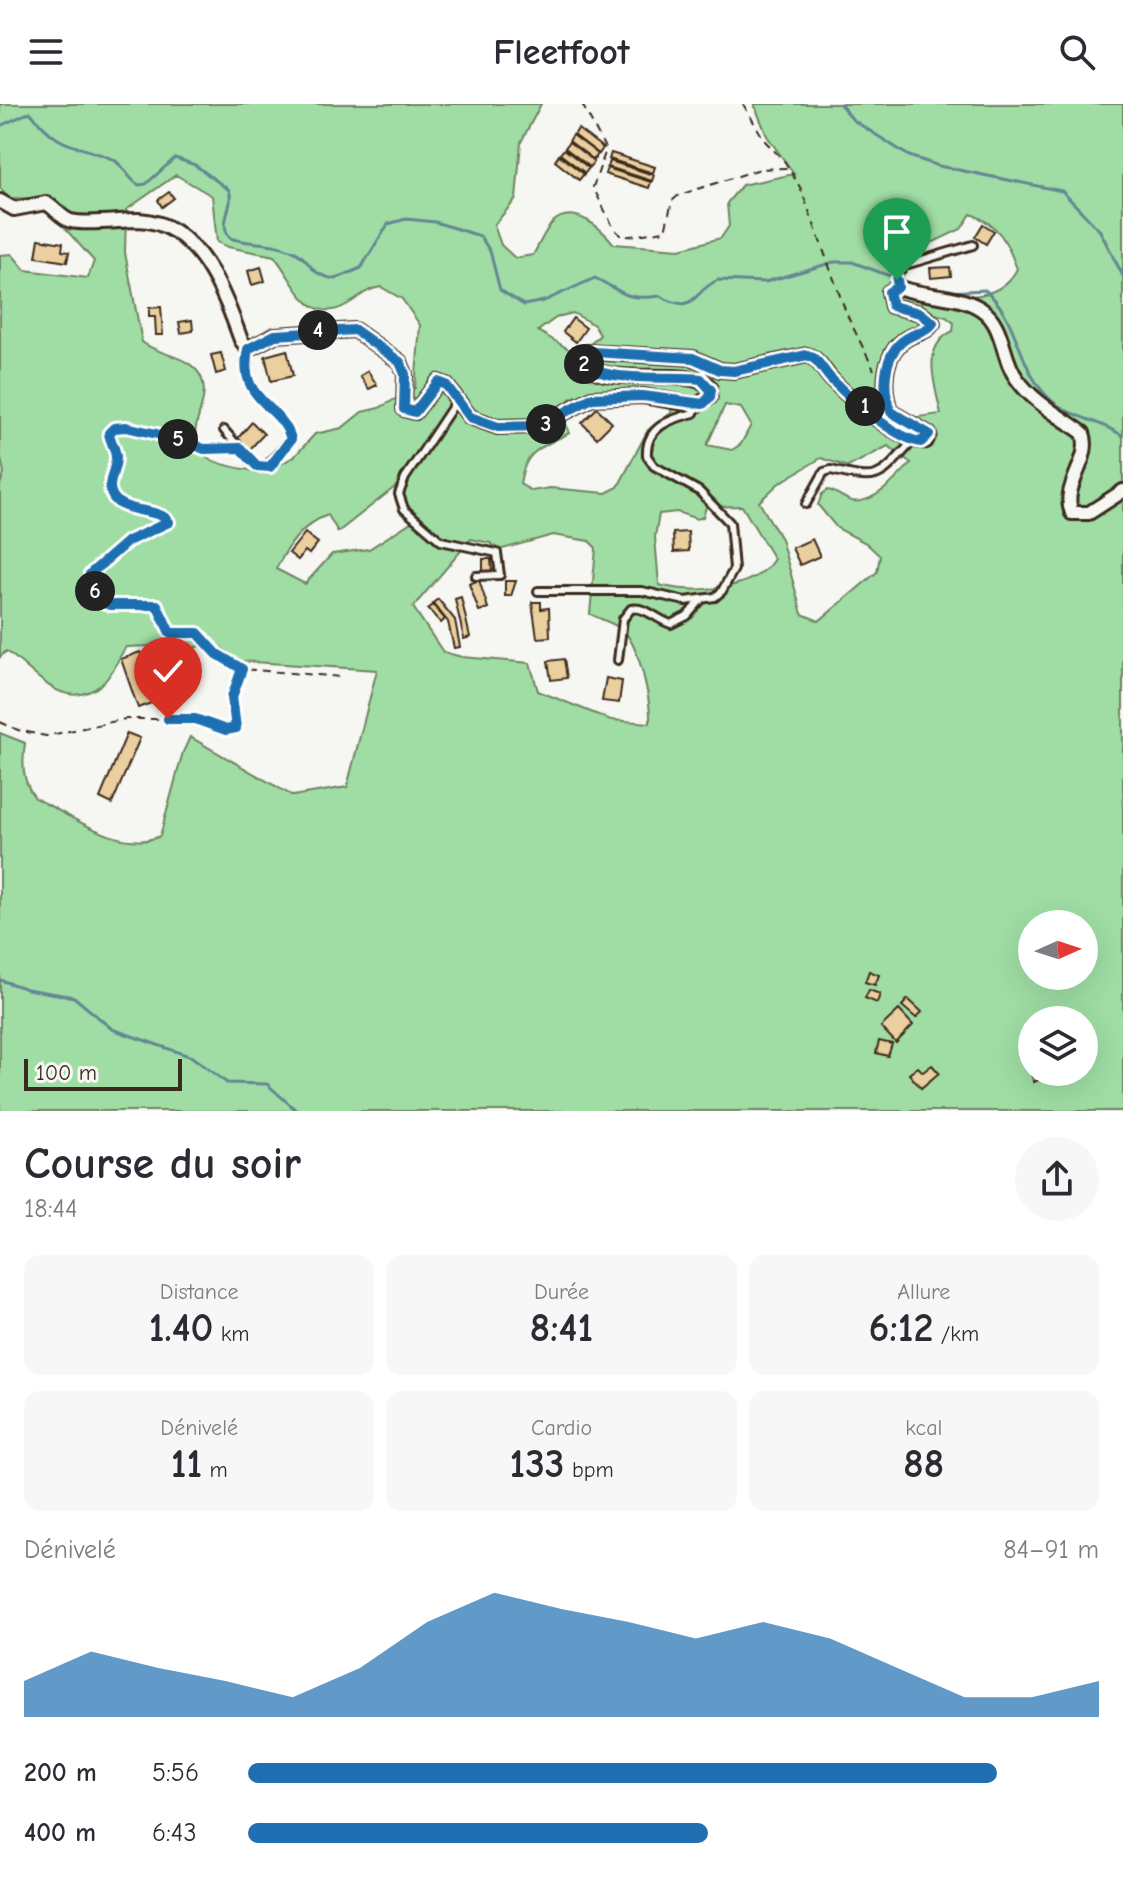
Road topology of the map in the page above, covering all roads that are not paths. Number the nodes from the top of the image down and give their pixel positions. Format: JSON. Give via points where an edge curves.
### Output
{"nodes":[{"id":1,"x":0,"y":201,"type":"edge"},
{"id":2,"x":973,"y":245,"type":"dead end"},
{"id":3,"x":898,"y":280,"type":"junction"},
{"id":4,"x":248,"y":349,"type":"junction"},
{"id":5,"x":457,"y":400,"type":"junction"},
{"id":6,"x":697,"y":405,"type":"junction"},
{"id":7,"x":224,"y":430,"type":"dead end"},
{"id":8,"x":913,"y":441,"type":"junction"},
{"id":9,"x":1123,"y":491,"type":"edge"},
{"id":10,"x":806,"y":504,"type":"dead end"},
{"id":11,"x":476,"y":576,"type":"dead end"},
{"id":12,"x":538,"y":591,"type":"dead end"},
{"id":13,"x":701,"y":600,"type":"junction"},
{"id":14,"x":618,"y":660,"type":"dead end"}],
"edges":[{"from":1,"to":4,"type":"street","via":[[14,209],[46,203],[70,221],[144,221],[175,232],[216,277]]},
{"from":2,"to":3,"type":"lane","via":[[920,258],[905,265]]},
{"from":3,"to":8,"type":"street","via":[[889,292],[892,306],[920,313],[933,323],[895,350],[889,361],[885,387],[894,416],[929,434],[926,441]]},
{"from":3,"to":9,"type":"street","via":[[979,308],[991,318],[1020,384],[1083,433],[1087,443],[1068,501],[1072,513],[1089,513]]},
{"from":4,"to":5,"type":"street","via":[[275,335],[355,330],[400,362],[404,409],[415,412],[438,382]]},
{"from":4,"to":7,"type":"lane","via":[[245,360],[253,392],[291,439],[265,468]]},
{"from":5,"to":6,"type":"street","via":[[470,417],[498,427],[539,426],[592,398],[643,396]]},
{"from":5,"to":11,"type":"lane","via":[[399,494],[404,509],[441,541],[497,553],[500,575]]},
{"from":6,"to":8,"type":"street","via":[[710,397],[710,387],[701,379],[614,374],[585,366],[583,356],[593,352],[693,358],[734,371],[807,355],[886,425]]},
{"from":6,"to":13,"type":"lane","via":[[694,413],[659,427],[646,447],[650,463],[699,491],[730,523],[731,580],[715,597]]},
{"from":8,"to":10,"type":"lane","via":[[877,475],[859,479],[824,472]]},
{"from":12,"to":13,"type":"lane","via":[[642,591]]},
{"from":13,"to":14,"type":"lane","via":[[671,624],[644,609],[631,609],[623,619]]}]}
